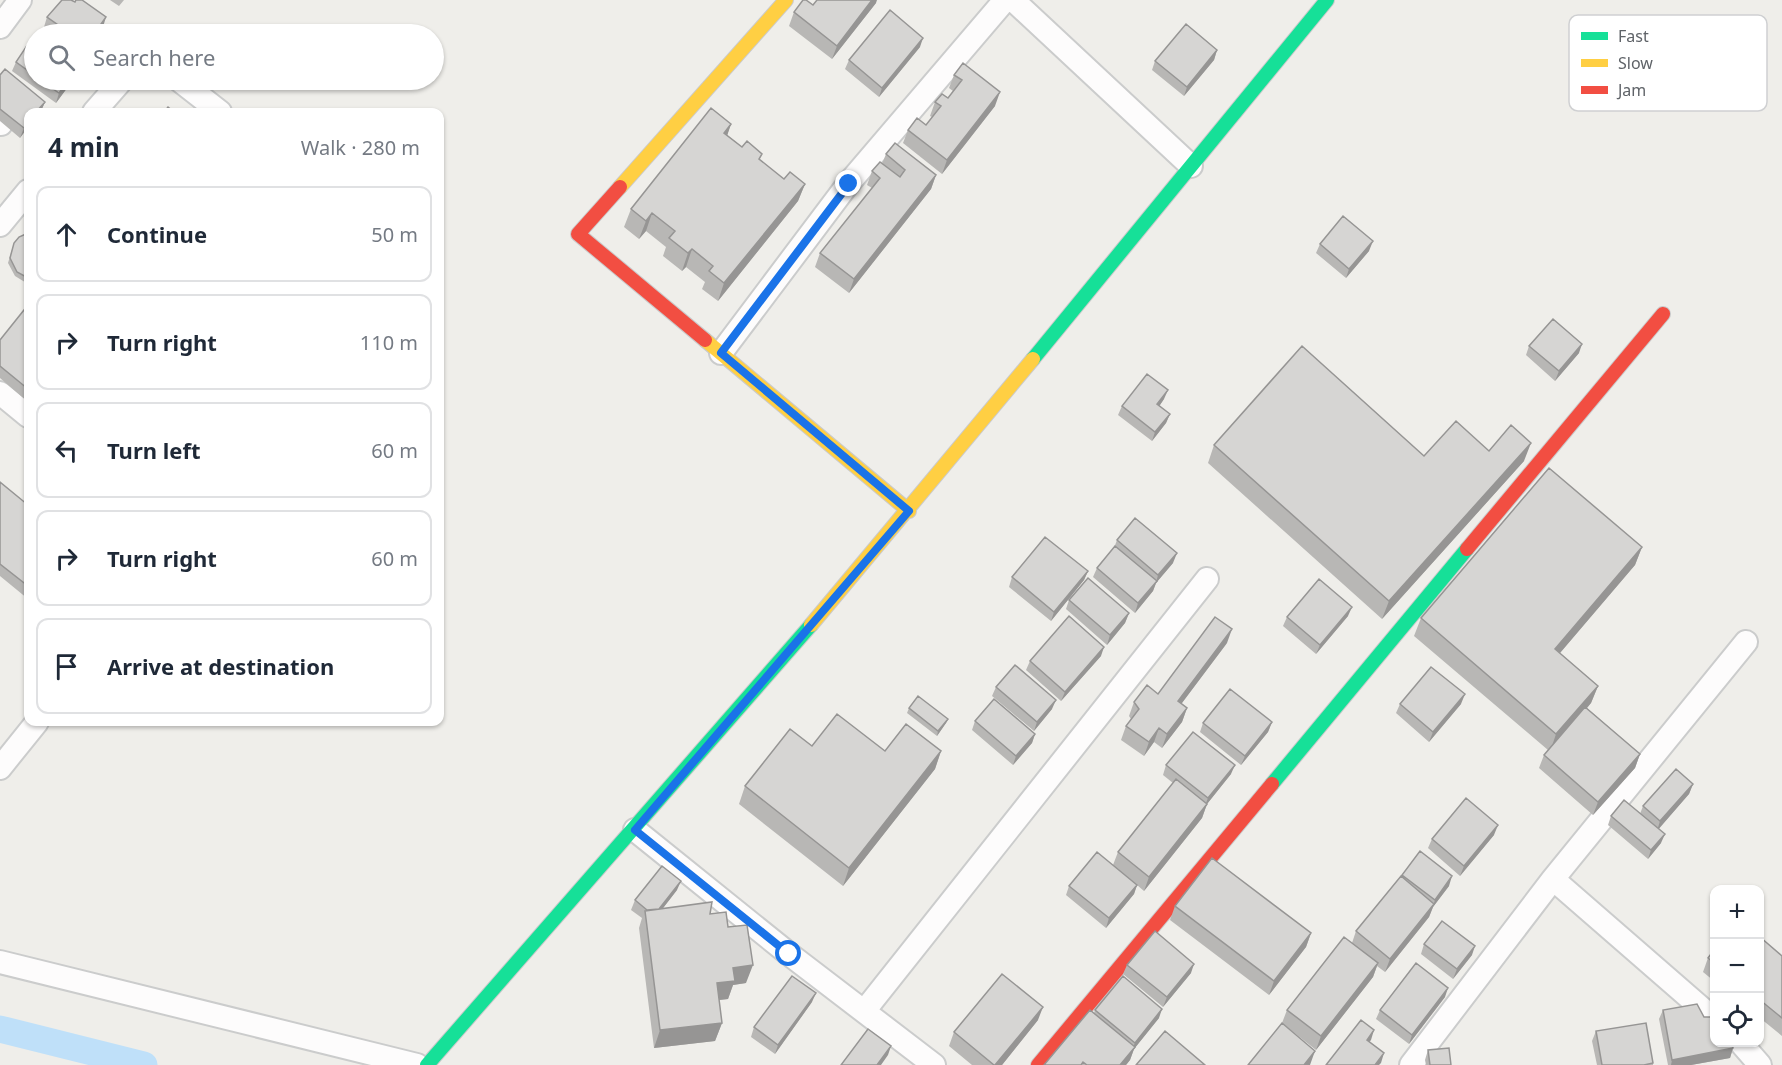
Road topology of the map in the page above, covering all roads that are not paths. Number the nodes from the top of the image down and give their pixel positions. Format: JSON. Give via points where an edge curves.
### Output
{"nodes":[{"id":1,"x":20,"y":0,"type":"edge"},
{"id":2,"x":786,"y":0,"type":"edge"},
{"id":3,"x":1005,"y":0,"type":"edge"},
{"id":4,"x":1013,"y":0,"type":"edge"},
{"id":5,"x":1327,"y":0,"type":"edge"},
{"id":6,"x":0,"y":27,"type":"edge"},
{"id":7,"x":113,"y":90,"type":"edge"},
{"id":8,"x":192,"y":90,"type":"edge"},
{"id":9,"x":98,"y":108,"type":"edge"},
{"id":10,"x":215,"y":108,"type":"edge"},
{"id":11,"x":1191,"y":166,"type":"junction"},
{"id":12,"x":24,"y":196,"type":"edge"},
{"id":13,"x":0,"y":225,"type":"edge"},
{"id":14,"x":1663,"y":314,"type":"dead end"},
{"id":15,"x":721,"y":353,"type":"junction"},
{"id":16,"x":0,"y":393,"type":"edge"},
{"id":17,"x":24,"y":413,"type":"edge"},
{"id":18,"x":909,"y":511,"type":"junction"},
{"id":19,"x":1207,"y":579,"type":"dead end"},
{"id":20,"x":1746,"y":642,"type":"dead end"},
{"id":21,"x":34,"y":726,"type":"edge"},
{"id":22,"x":0,"y":768,"type":"edge"},
{"id":23,"x":635,"y":830,"type":"junction"},
{"id":24,"x":1553,"y":879,"type":"junction"},
{"id":25,"x":0,"y":962,"type":"edge"},
{"id":26,"x":865,"y":1010,"type":"junction"},
{"id":27,"x":1710,"y":1016,"type":"edge"},
{"id":28,"x":1744,"y":1047,"type":"edge"},
{"id":29,"x":417,"y":1065,"type":"edge"},
{"id":30,"x":427,"y":1065,"type":"edge"},
{"id":31,"x":934,"y":1065,"type":"edge"},
{"id":32,"x":1038,"y":1065,"type":"edge"},
{"id":33,"x":1411,"y":1065,"type":"edge"},
{"id":34,"x":1760,"y":1065,"type":"edge"}],
"edges":[{"from":1,"to":6,"type":"street"},
{"from":2,"to":15,"type":"street","via":[[578,234]]},
{"from":3,"to":15,"type":"street","via":[[849,184]]},
{"from":4,"to":11,"type":"street"},
{"from":5,"to":11,"type":"street"},
{"from":7,"to":9,"type":"street"},
{"from":8,"to":10,"type":"street"},
{"from":11,"to":18,"type":"street"},
{"from":12,"to":13,"type":"street"},
{"from":14,"to":32,"type":"street"},
{"from":15,"to":18,"type":"street"},
{"from":16,"to":17,"type":"street"},
{"from":18,"to":23,"type":"street"},
{"from":19,"to":26,"type":"street"},
{"from":20,"to":24,"type":"street"},
{"from":21,"to":22,"type":"street"},
{"from":23,"to":26,"type":"street"},
{"from":23,"to":30,"type":"street"},
{"from":24,"to":27,"type":"street"},
{"from":24,"to":33,"type":"street"},
{"from":25,"to":29,"type":"street"},
{"from":26,"to":31,"type":"street"},
{"from":28,"to":34,"type":"street"}]}
